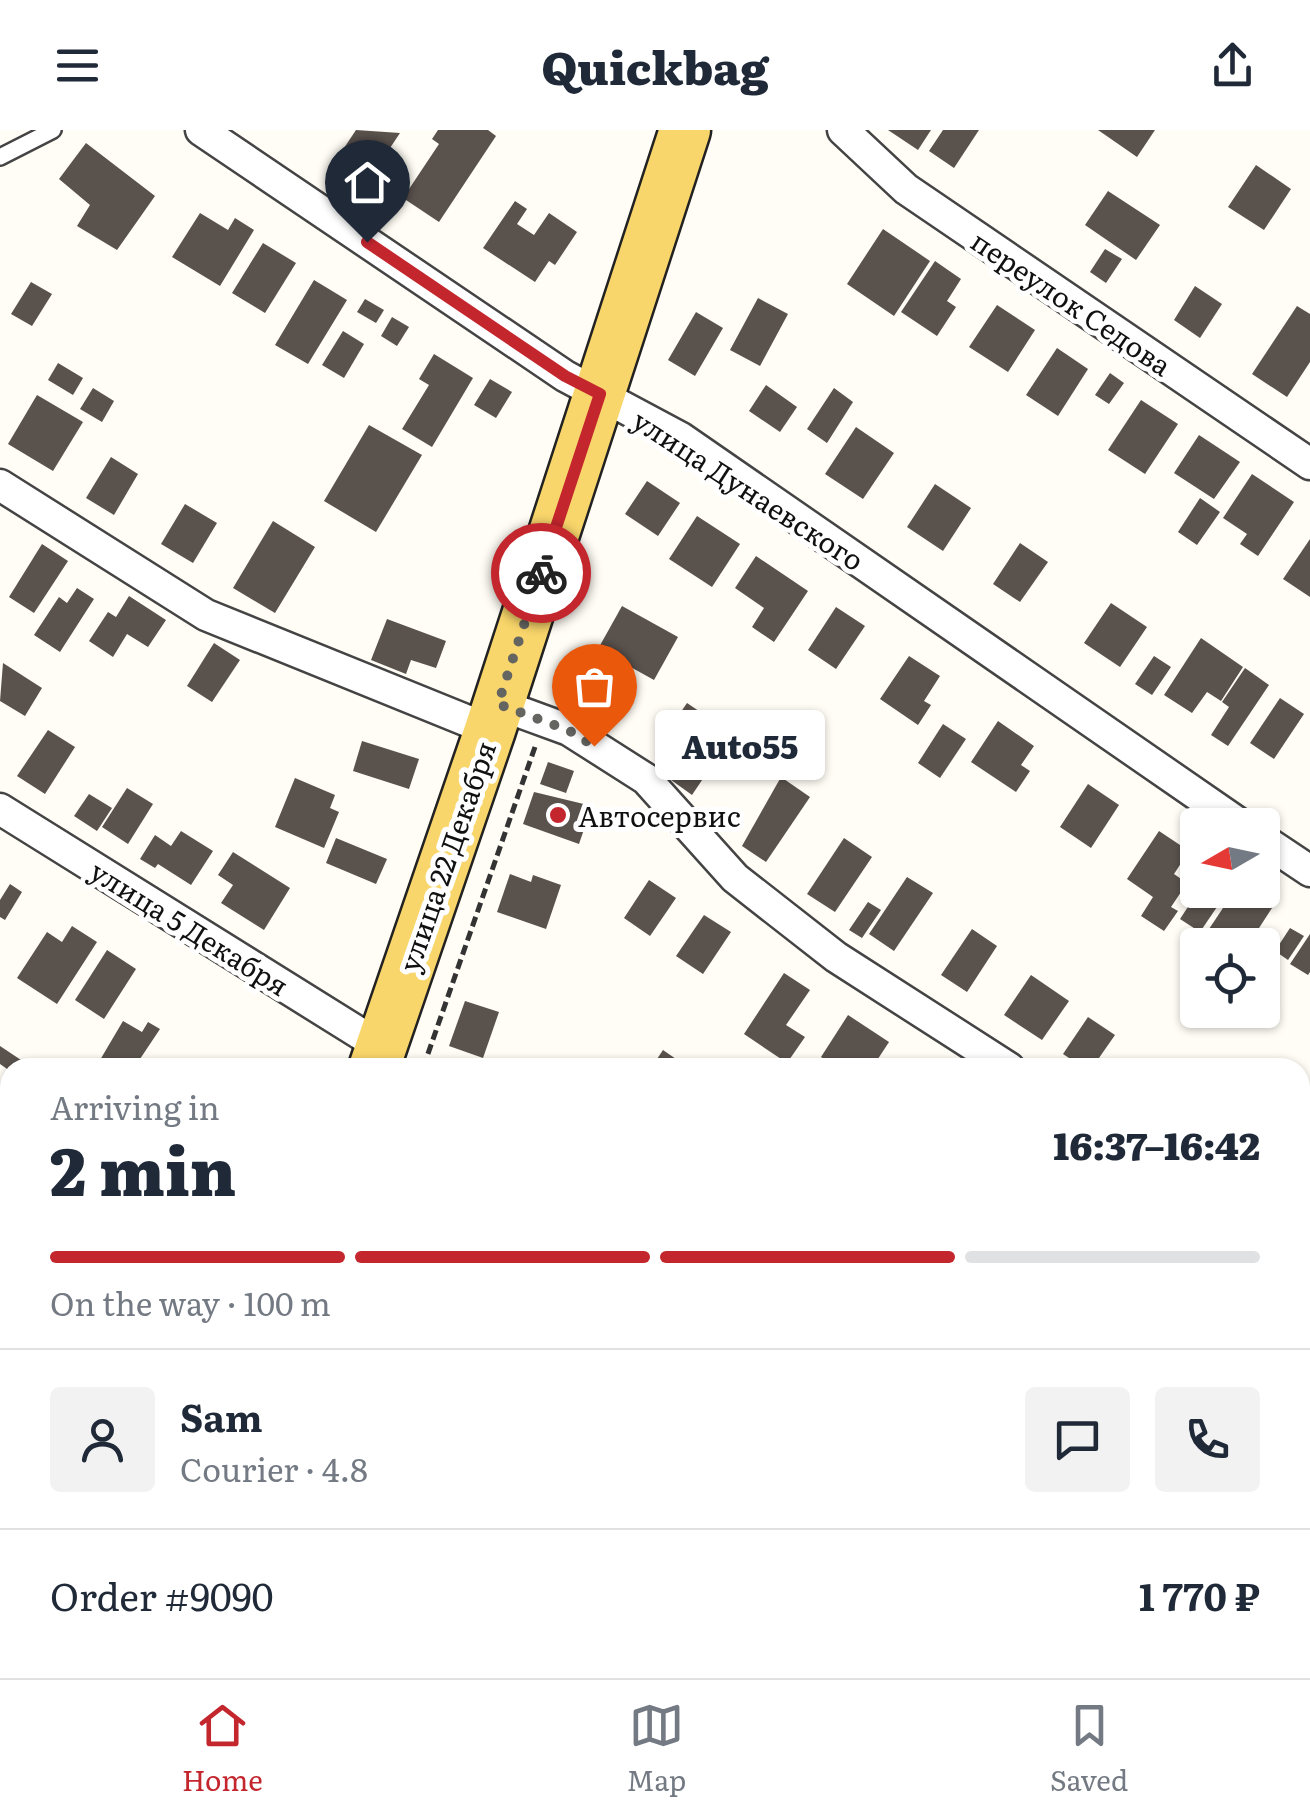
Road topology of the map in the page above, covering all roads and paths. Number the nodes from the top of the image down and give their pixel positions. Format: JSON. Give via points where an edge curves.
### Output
{"nodes":[{"id":1,"x":53,"y":130,"type":"edge"},
{"id":2,"x":201,"y":130,"type":"edge"},
{"id":3,"x":685,"y":130,"type":"edge"},
{"id":4,"x":843,"y":130,"type":"edge"},
{"id":5,"x":0,"y":157,"type":"edge"},
{"id":6,"x":600,"y":394,"type":"junction"},
{"id":7,"x":1310,"y":464,"type":"edge"},
{"id":8,"x":0,"y":485,"type":"edge"},
{"id":9,"x":511,"y":718,"type":"junction"},
{"id":10,"x":1216,"y":808,"type":"edge"},
{"id":11,"x":0,"y":809,"type":"edge"},
{"id":12,"x":1280,"y":851,"type":"edge"},
{"id":13,"x":1310,"y":871,"type":"edge"},
{"id":14,"x":389,"y":1058,"type":"edge"},
{"id":15,"x":393,"y":1058,"type":"edge"},
{"id":16,"x":393,"y":1058,"type":"edge"},
{"id":17,"x":994,"y":1058,"type":"edge"}],
"edges":[{"from":1,"to":5,"type":"lane"},
{"from":2,"to":6,"type":"street","name":"улица Дунаевского"},
{"from":3,"to":6,"type":"main road","name":"улица 22 Декабря"},
{"from":4,"to":7,"type":"street","name":"переулок Седова","via":[[906,190]]},
{"from":6,"to":9,"type":"main road","name":"улица 22 Декабря"},
{"from":6,"to":10,"type":"street","name":"улица Дунаевского","via":[[681,438]]},
{"from":8,"to":9,"type":"street","via":[[206,614]]},
{"from":9,"to":15,"type":"main road","name":"улица 22 Декабря"},
{"from":9,"to":16,"type":"path"},
{"from":9,"to":17,"type":"street","via":[[568,730],[646,779],[734,878],[836,956]]},
{"from":11,"to":14,"type":"street","name":"улица 5 Декабря"},
{"from":12,"to":13,"type":"street"}]}
